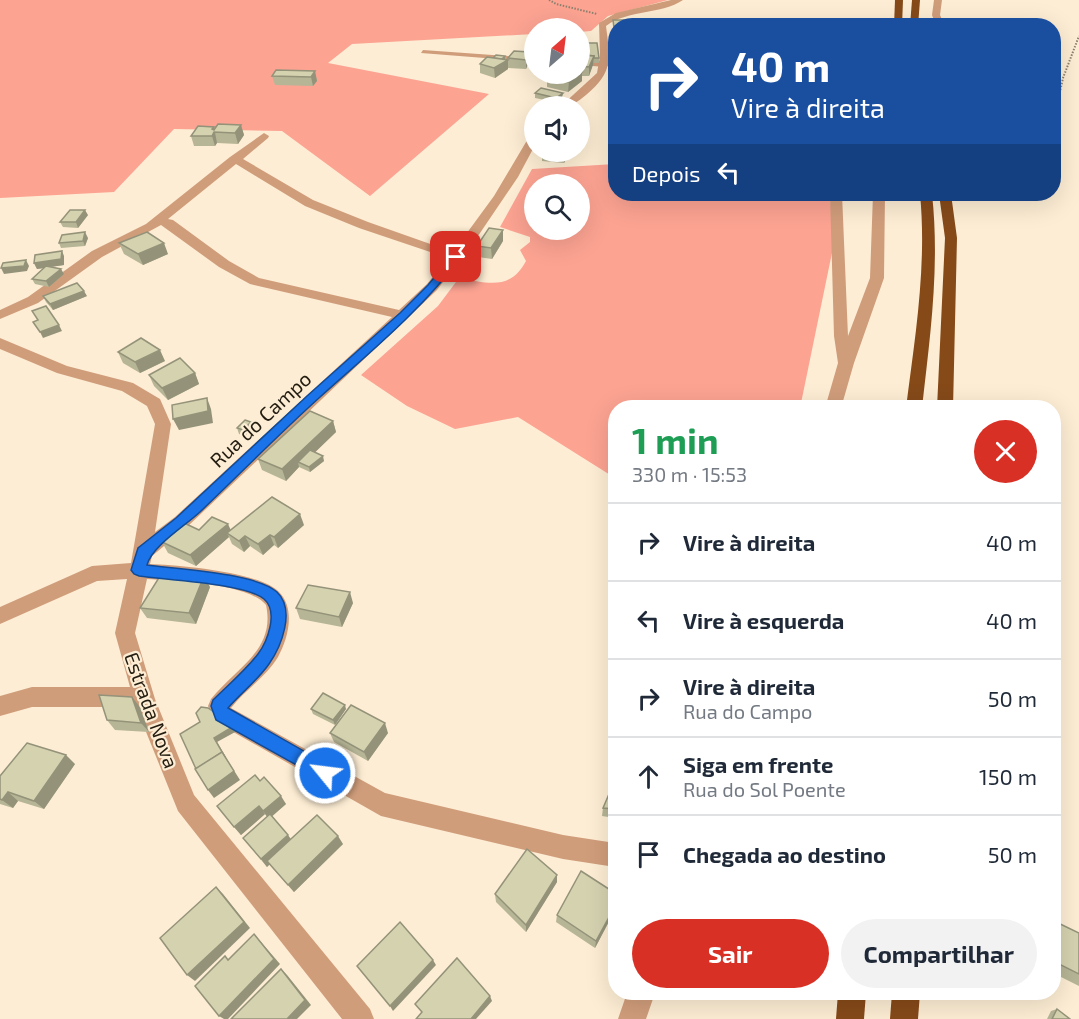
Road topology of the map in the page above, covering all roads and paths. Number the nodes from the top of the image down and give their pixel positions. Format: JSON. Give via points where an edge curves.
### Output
{"nodes":[{"id":1,"x":549,"y":0,"type":"edge"},
{"id":2,"x":680,"y":0,"type":"edge"},
{"id":3,"x":899,"y":0,"type":"edge"},
{"id":4,"x":916,"y":0,"type":"edge"},
{"id":5,"x":938,"y":0,"type":"edge"},
{"id":6,"x":609,"y":18,"type":"joint"},
{"id":7,"x":898,"y":18,"type":"edge"},
{"id":8,"x":915,"y":18,"type":"edge"},
{"id":9,"x":937,"y":18,"type":"edge"},
{"id":10,"x":608,"y":19,"type":"edge"},
{"id":11,"x":1079,"y":36,"type":"edge"},
{"id":12,"x":423,"y":52,"type":"dead end"},
{"id":13,"x":524,"y":59,"type":"edge"},
{"id":14,"x":590,"y":64,"type":"edge"},
{"id":15,"x":606,"y":65,"type":"junction"},
{"id":16,"x":1061,"y":87,"type":"edge"},
{"id":17,"x":578,"y":96,"type":"edge"},
{"id":18,"x":264,"y":136,"type":"dead end"},
{"id":19,"x":524,"y":156,"type":"edge"},
{"id":20,"x":234,"y":159,"type":"junction"},
{"id":21,"x":836,"y":201,"type":"edge"},
{"id":22,"x":879,"y":201,"type":"edge"},
{"id":23,"x":927,"y":201,"type":"edge"},
{"id":24,"x":946,"y":201,"type":"edge"},
{"id":25,"x":158,"y":220,"type":"junction"},
{"id":26,"x":456,"y":257,"type":"junction"},
{"id":27,"x":0,"y":315,"type":"edge"},
{"id":28,"x":404,"y":315,"type":"junction"},
{"id":29,"x":0,"y":343,"type":"edge"},
{"id":30,"x":846,"y":363,"type":"junction"},
{"id":31,"x":835,"y":400,"type":"edge"},
{"id":32,"x":915,"y":400,"type":"edge"},
{"id":33,"x":945,"y":400,"type":"edge"},
{"id":34,"x":141,"y":561,"type":"junction"},
{"id":35,"x":0,"y":616,"type":"edge"},
{"id":36,"x":143,"y":697,"type":"junction"},
{"id":37,"x":0,"y":706,"type":"edge"},
{"id":38,"x":608,"y":854,"type":"edge"},
{"id":39,"x":639,"y":1000,"type":"edge"},
{"id":40,"x":851,"y":1000,"type":"edge"},
{"id":41,"x":905,"y":1000,"type":"edge"},
{"id":42,"x":360,"y":1019,"type":"edge"},
{"id":43,"x":632,"y":1019,"type":"edge"},
{"id":44,"x":850,"y":1019,"type":"edge"},
{"id":45,"x":904,"y":1019,"type":"edge"}],
"edges":[{"from":1,"to":6,"type":"path"},
{"from":2,"to":6,"type":"street"},
{"from":3,"to":7,"type":"highway"},
{"from":4,"to":8,"type":"highway"},
{"from":5,"to":9,"type":"street"},
{"from":10,"to":15,"type":"street","via":[[602,25]]},
{"from":11,"to":16,"type":"path"},
{"from":12,"to":13,"type":"lane"},
{"from":14,"to":15,"type":"lane"},
{"from":15,"to":17,"type":"street","via":[[602,76]]},
{"from":18,"to":20,"type":"street"},
{"from":19,"to":26,"type":"street","name":"Rua do Campo"},
{"from":20,"to":25,"type":"street"},
{"from":20,"to":26,"type":"street","via":[[298,198]]},
{"from":21,"to":30,"type":"street","via":[[841,336]]},
{"from":22,"to":30,"type":"street","via":[[876,278]]},
{"from":23,"to":32,"type":"highway","via":[[928,256]]},
{"from":24,"to":33,"type":"highway","via":[[951,238]]},
{"from":25,"to":27,"type":"street","via":[[97,254],[33,300]]},
{"from":25,"to":28,"type":"street","via":[[169,223],[224,264],[255,281]]},
{"from":26,"to":28,"type":"street","name":"Rua do Campo"},
{"from":28,"to":34,"type":"street","name":"Rua do Campo"},
{"from":29,"to":34,"type":"street","name":"Estrada Nova","via":[[62,370],[126,387],[154,403],[163,424]]},
{"from":30,"to":31,"type":"street"},
{"from":34,"to":35,"type":"street","via":[[96,573]]},
{"from":34,"to":36,"type":"street","name":"Estrada Nova","via":[[125,633]]},
{"from":34,"to":38,"type":"street","via":[[231,582],[273,597],[278,613],[275,640],[262,660],[219,706],[222,714],[381,804]]},
{"from":36,"to":37,"type":"street","via":[[32,697]]},
{"from":36,"to":42,"type":"street","name":"Estrada Nova","via":[[186,803]]},
{"from":39,"to":43,"type":"street"},
{"from":40,"to":44,"type":"highway"},
{"from":41,"to":45,"type":"highway"}]}
